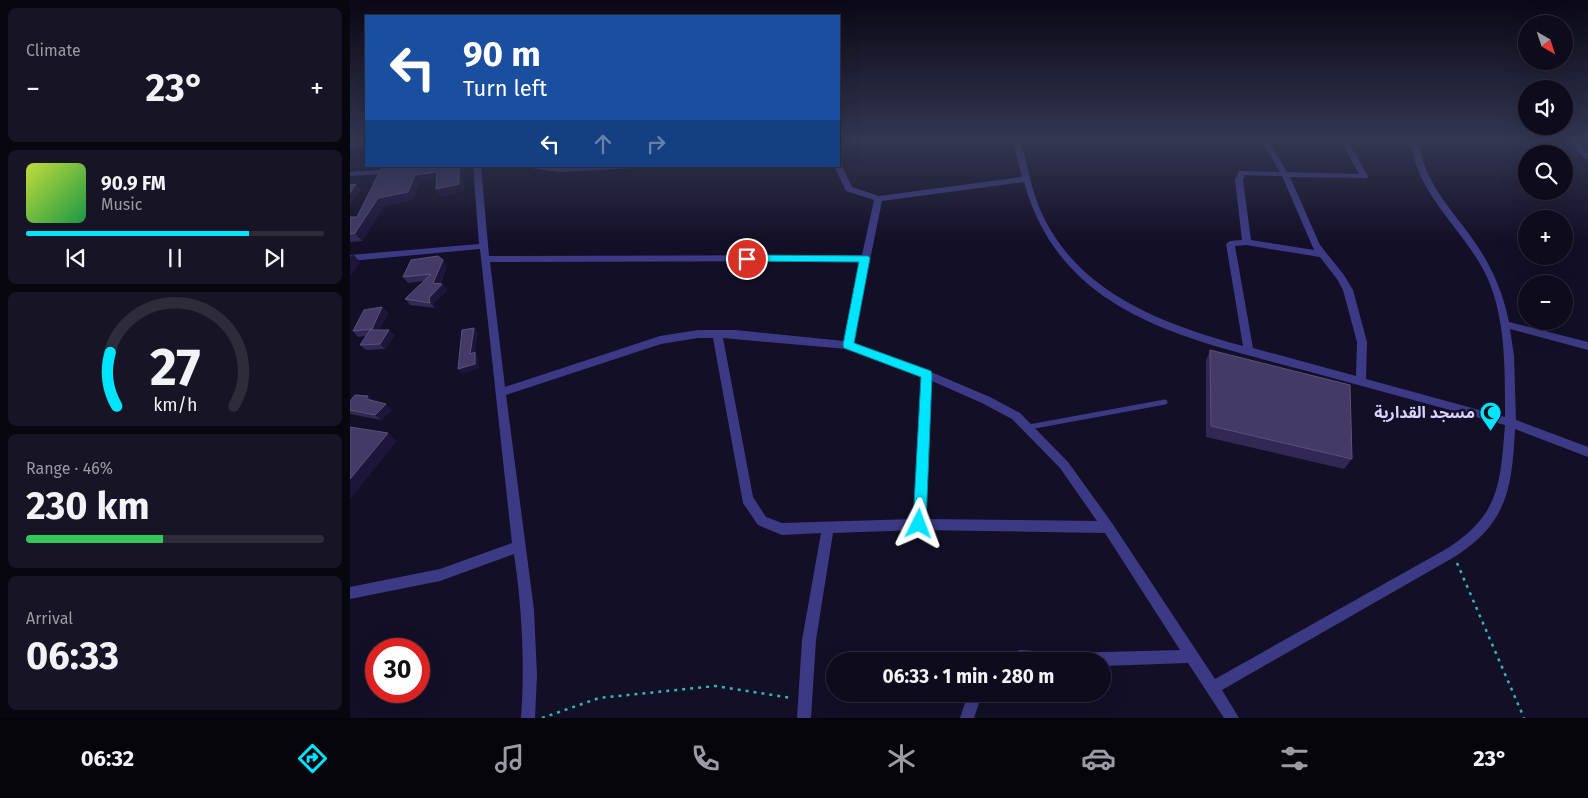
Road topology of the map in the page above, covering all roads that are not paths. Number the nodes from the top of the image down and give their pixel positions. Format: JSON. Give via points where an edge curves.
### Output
{"nodes":[{"id":1,"x":1285,"y":174,"type":"edge"},
{"id":2,"x":479,"y":175,"type":"edge"},
{"id":3,"x":842,"y":175,"type":"edge"},
{"id":4,"x":1026,"y":175,"type":"edge"},
{"id":5,"x":1241,"y":175,"type":"edge"},
{"id":6,"x":1305,"y":175,"type":"edge"},
{"id":7,"x":1363,"y":175,"type":"edge"},
{"id":8,"x":1423,"y":175,"type":"edge"},
{"id":9,"x":1027,"y":179,"type":"junction"},
{"id":10,"x":878,"y":199,"type":"junction"},
{"id":11,"x":1247,"y":243,"type":"junction"},
{"id":12,"x":484,"y":246,"type":"junction"},
{"id":13,"x":1321,"y":254,"type":"junction"},
{"id":14,"x":350,"y":258,"type":"edge"},
{"id":15,"x":865,"y":258,"type":"junction"},
{"id":16,"x":484,"y":259,"type":"junction"},
{"id":17,"x":1506,"y":324,"type":"junction"},
{"id":18,"x":717,"y":334,"type":"junction"},
{"id":19,"x":848,"y":345,"type":"junction"},
{"id":20,"x":1588,"y":346,"type":"edge"},
{"id":21,"x":1249,"y":351,"type":"junction"},
{"id":22,"x":927,"y":375,"type":"junction"},
{"id":23,"x":1361,"y":380,"type":"junction"},
{"id":24,"x":501,"y":393,"type":"junction"},
{"id":25,"x":1165,"y":402,"type":"dead end"},
{"id":26,"x":1512,"y":423,"type":"junction"},
{"id":27,"x":1029,"y":427,"type":"junction"},
{"id":28,"x":1588,"y":452,"type":"edge"},
{"id":29,"x":919,"y":524,"type":"junction"},
{"id":30,"x":828,"y":527,"type":"junction"},
{"id":31,"x":1108,"y":527,"type":"junction"},
{"id":32,"x":519,"y":546,"type":"junction"},
{"id":33,"x":350,"y":593,"type":"edge"},
{"id":34,"x":1191,"y":656,"type":"junction"},
{"id":35,"x":1111,"y":659,"type":"edge"},
{"id":36,"x":1212,"y":688,"type":"junction"},
{"id":37,"x":972,"y":702,"type":"edge"},
{"id":38,"x":528,"y":718,"type":"edge"},
{"id":39,"x":804,"y":718,"type":"edge"},
{"id":40,"x":967,"y":718,"type":"edge"},
{"id":41,"x":1232,"y":718,"type":"edge"}],
"edges":[{"from":1,"to":13,"type":"street"},
{"from":2,"to":12,"type":"street"},
{"from":3,"to":10,"type":"street","via":[[849,189]]},
{"from":4,"to":9,"type":"street"},
{"from":5,"to":11,"type":"street","via":[[1239,180]]},
{"from":6,"to":7,"type":"street"},
{"from":8,"to":17,"type":"street","via":[[1491,276]]},
{"from":9,"to":10,"type":"street"},
{"from":9,"to":21,"type":"street","via":[[1031,196],[1050,236],[1070,262],[1104,291],[1173,329]]},
{"from":10,"to":15,"type":"street"},
{"from":11,"to":13,"type":"street"},
{"from":11,"to":21,"type":"street","via":[[1230,244]]},
{"from":12,"to":14,"type":"street"},
{"from":12,"to":16,"type":"street"},
{"from":13,"to":23,"type":"street","via":[[1348,290],[1362,342]]},
{"from":15,"to":16,"type":"street"},
{"from":15,"to":19,"type":"street"},
{"from":16,"to":24,"type":"street"},
{"from":17,"to":20,"type":"street"},
{"from":17,"to":26,"type":"street"},
{"from":18,"to":19,"type":"street"},
{"from":18,"to":24,"type":"street","via":[[660,340]]},
{"from":18,"to":30,"type":"street","via":[[747,500],[762,521],[782,529]]},
{"from":19,"to":22,"type":"street"},
{"from":21,"to":23,"type":"street"},
{"from":22,"to":27,"type":"street","via":[[1016,416]]},
{"from":22,"to":29,"type":"street"},
{"from":23,"to":26,"type":"street"},
{"from":24,"to":32,"type":"street"},
{"from":25,"to":27,"type":"lane"},
{"from":26,"to":28,"type":"street"},
{"from":26,"to":36,"type":"street","via":[[1504,488],[1498,504],[1469,541]]},
{"from":27,"to":31,"type":"street","via":[[1064,465]]},
{"from":29,"to":30,"type":"street"},
{"from":29,"to":31,"type":"street"},
{"from":30,"to":39,"type":"street","via":[[809,640]]},
{"from":31,"to":34,"type":"street"},
{"from":32,"to":33,"type":"street","via":[[440,575]]},
{"from":32,"to":38,"type":"street","via":[[526,588],[531,685]]},
{"from":34,"to":35,"type":"street"},
{"from":34,"to":36,"type":"street"},
{"from":36,"to":41,"type":"street"},
{"from":37,"to":40,"type":"street"}]}
